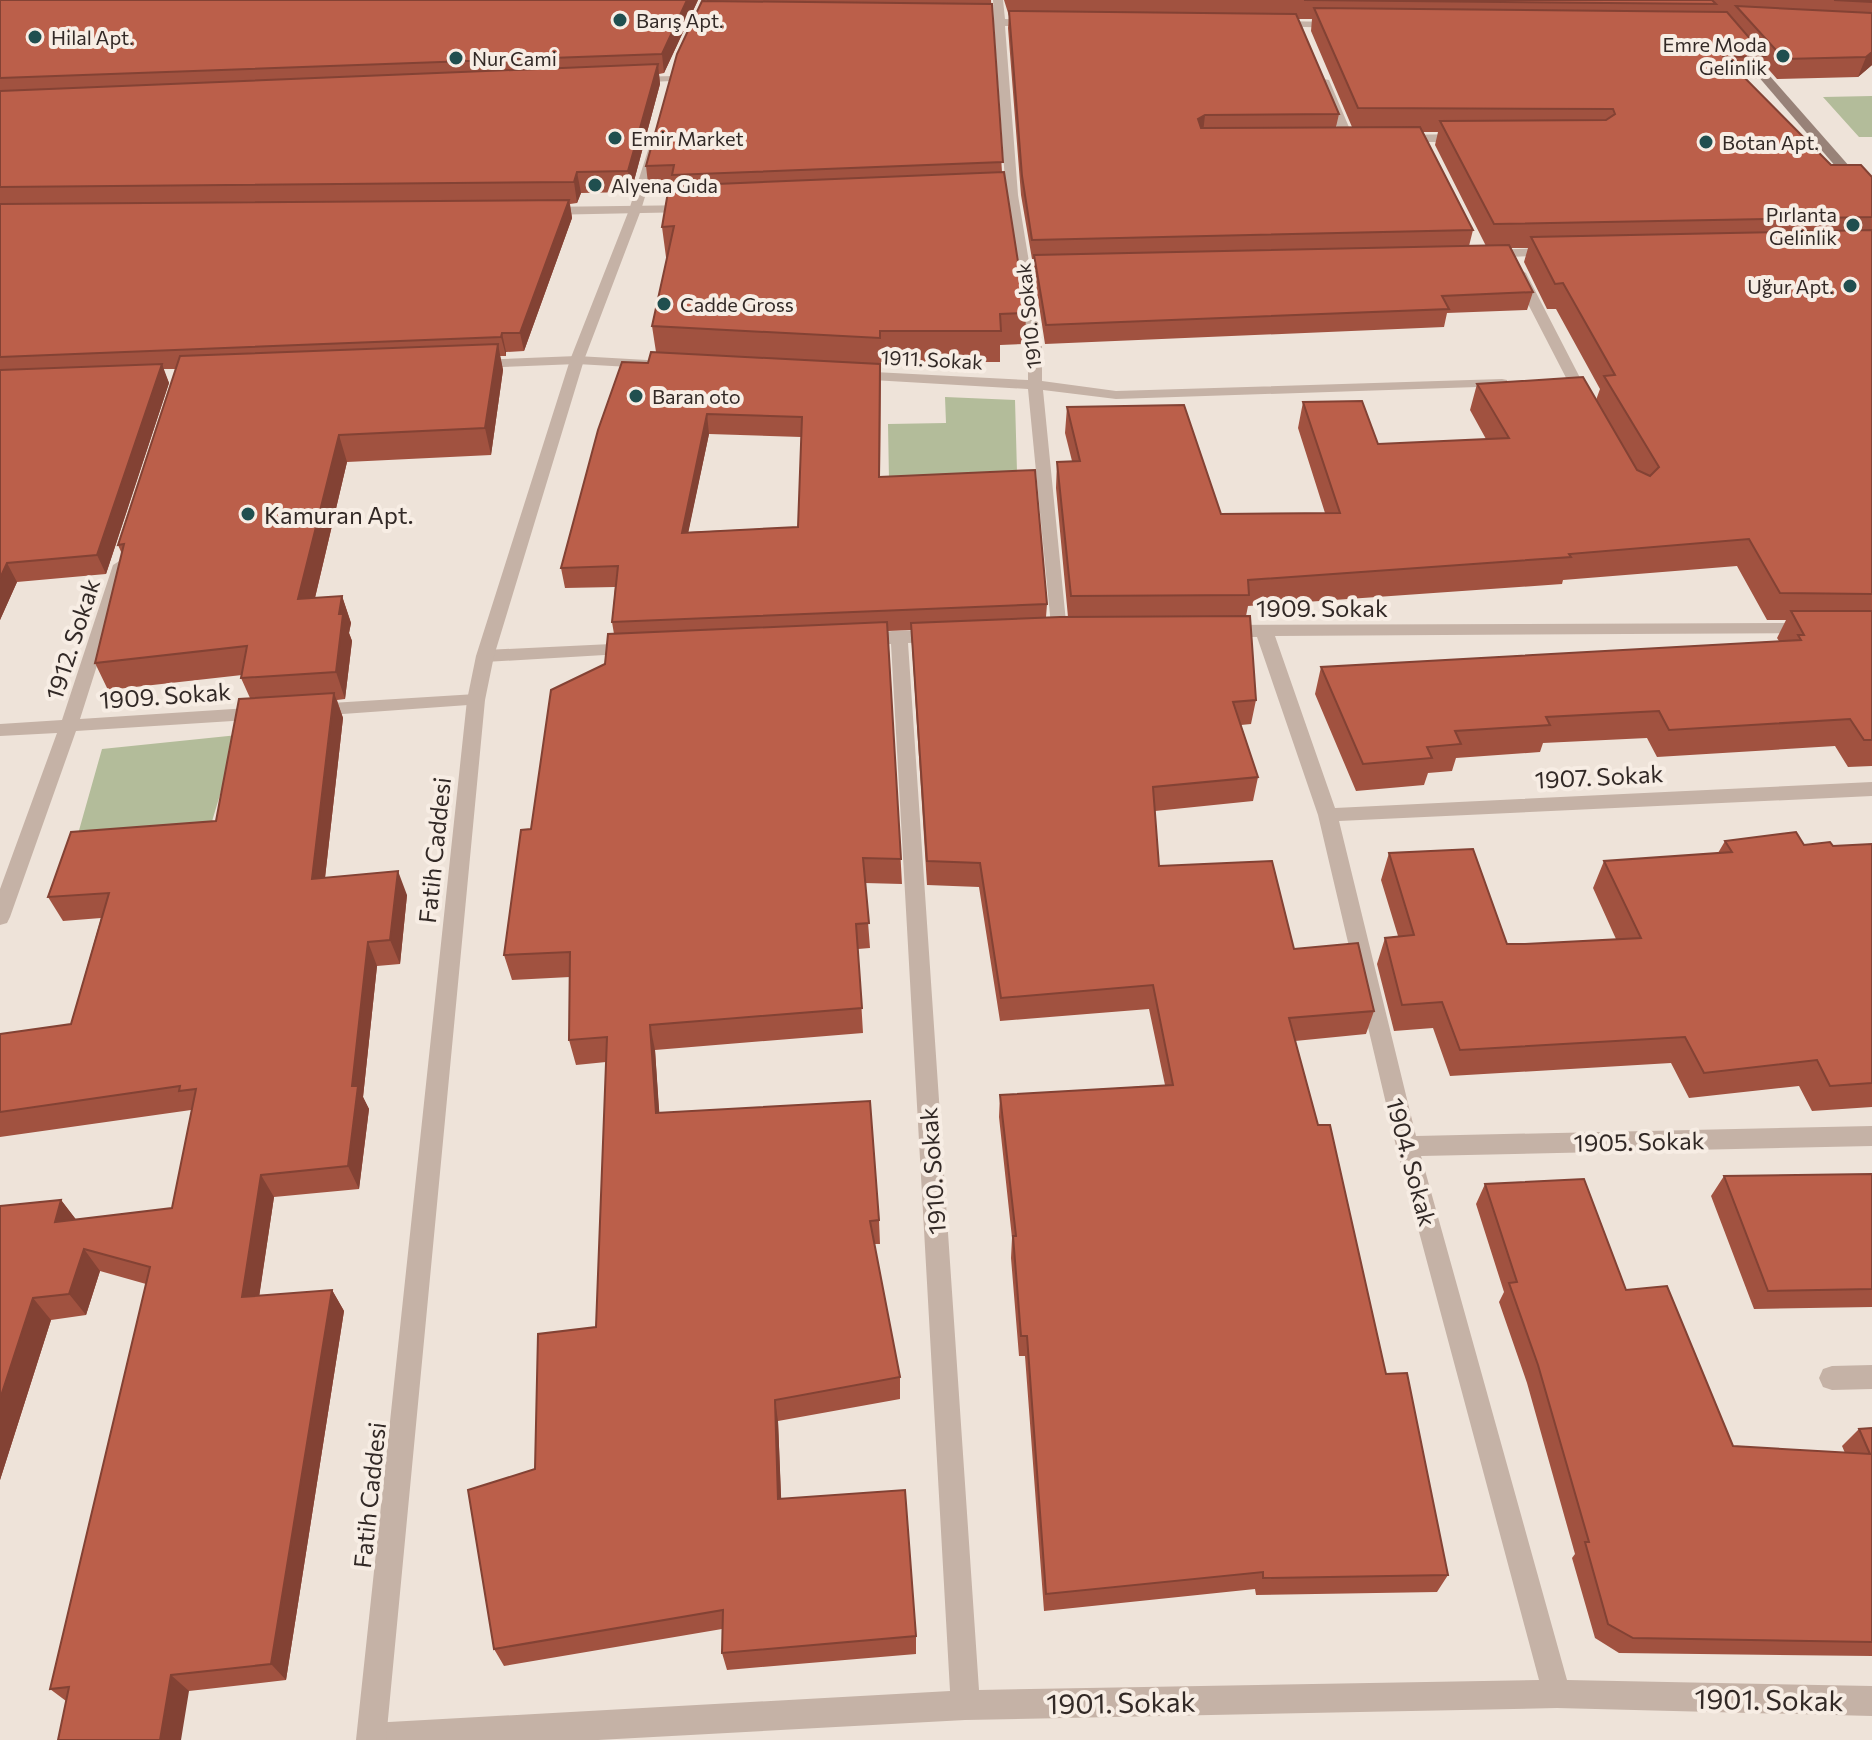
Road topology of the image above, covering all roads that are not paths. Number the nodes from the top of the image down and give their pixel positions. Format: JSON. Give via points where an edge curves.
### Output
{"nodes":[{"id":1,"x":998,"y":0,"type":"edge"},
{"id":2,"x":953,"y":22,"type":"edge"},
{"id":3,"x":1001,"y":23,"type":"junction"},
{"id":4,"x":1048,"y":23,"type":"edge"},
{"id":5,"x":1267,"y":24,"type":"edge"},
{"id":6,"x":1299,"y":24,"type":"junction"},
{"id":7,"x":1346,"y":25,"type":"edge"},
{"id":8,"x":1305,"y":38,"type":"edge"},
{"id":9,"x":1733,"y":40,"type":"edge"},
{"id":10,"x":682,"y":54,"type":"edge"},
{"id":11,"x":1317,"y":66,"type":"edge"},
{"id":12,"x":671,"y":78,"type":"junction"},
{"id":13,"x":623,"y":80,"type":"edge"},
{"id":14,"x":665,"y":104,"type":"edge"},
{"id":15,"x":659,"y":129,"type":"edge"},
{"id":16,"x":1482,"y":138,"type":"edge"},
{"id":17,"x":1333,"y":139,"type":"edge"},
{"id":18,"x":1348,"y":139,"type":"junction"},
{"id":19,"x":1363,"y":139,"type":"edge"},
{"id":20,"x":1378,"y":139,"type":"edge"},
{"id":21,"x":1852,"y":178,"type":"junction"},
{"id":22,"x":1872,"y":178,"type":"edge"},
{"id":23,"x":996,"y":195,"type":"edge"},
{"id":24,"x":1012,"y":195,"type":"junction"},
{"id":25,"x":1872,"y":200,"type":"edge"},
{"id":26,"x":713,"y":207,"type":"edge"},
{"id":27,"x":635,"y":210,"type":"junction"},
{"id":28,"x":524,"y":211,"type":"edge"},
{"id":29,"x":1572,"y":252,"type":"edge"},
{"id":30,"x":1509,"y":253,"type":"junction"},
{"id":31,"x":1464,"y":254,"type":"edge"},
{"id":32,"x":1070,"y":265,"type":"edge"},
{"id":33,"x":1023,"y":266,"type":"junction"},
{"id":34,"x":577,"y":360,"type":"junction"},
{"id":35,"x":466,"y":364,"type":"edge"},
{"id":36,"x":656,"y":364,"type":"edge"},
{"id":37,"x":845,"y":375,"type":"edge"},
{"id":38,"x":1526,"y":382,"type":"edge"},
{"id":39,"x":1035,"y":385,"type":"junction"},
{"id":40,"x":1595,"y":419,"type":"edge"},
{"id":41,"x":126,"y":550,"type":"edge"},
{"id":42,"x":1824,"y":629,"type":"edge"},
{"id":43,"x":1264,"y":631,"type":"junction"},
{"id":44,"x":1058,"y":632,"type":"edge"},
{"id":45,"x":1201,"y":632,"type":"edge"},
{"id":46,"x":946,"y":636,"type":"edge"},
{"id":47,"x":899,"y":637,"type":"junction"},
{"id":48,"x":851,"y":639,"type":"edge"},
{"id":49,"x":644,"y":649,"type":"edge"},
{"id":50,"x":485,"y":656,"type":"junction"},
{"id":51,"x":476,"y":700,"type":"junction"},
{"id":52,"x":69,"y":725,"type":"junction"},
{"id":53,"x":0,"y":730,"type":"edge"},
{"id":54,"x":1872,"y":789,"type":"edge"},
{"id":55,"x":1328,"y":815,"type":"junction"},
{"id":56,"x":0,"y":917,"type":"edge"},
{"id":57,"x":1872,"y":1136,"type":"edge"},
{"id":58,"x":1407,"y":1146,"type":"junction"},
{"id":59,"x":1872,"y":1377,"type":"edge"},
{"id":60,"x":1832,"y":1378,"type":"dead end"},
{"id":61,"x":1557,"y":1694,"type":"junction"},
{"id":62,"x":1872,"y":1701,"type":"edge"},
{"id":63,"x":965,"y":1705,"type":"junction"},
{"id":64,"x":371,"y":1739,"type":"edge"}],
"edges":[{"from":1,"to":3,"type":"street","name":"1910. Sokak"},
{"from":2,"to":3,"type":"street"},
{"from":3,"to":4,"type":"street"},
{"from":3,"to":24,"type":"street","name":"1910. Sokak"},
{"from":5,"to":6,"type":"street"},
{"from":6,"to":7,"type":"street"},
{"from":6,"to":8,"type":"street"},
{"from":9,"to":21,"type":"main road"},
{"from":10,"to":12,"type":"street"},
{"from":11,"to":18,"type":"street"},
{"from":12,"to":13,"type":"street"},
{"from":12,"to":14,"type":"street"},
{"from":15,"to":27,"type":"street","name":"Fatih Caddesi"},
{"from":16,"to":20,"type":"street","via":[[1426,145]]},
{"from":17,"to":18,"type":"street"},
{"from":18,"to":19,"type":"street"},
{"from":21,"to":22,"type":"street"},
{"from":21,"to":25,"type":"main road"},
{"from":23,"to":24,"type":"street"},
{"from":24,"to":33,"type":"street","name":"1910. Sokak"},
{"from":26,"to":27,"type":"street"},
{"from":27,"to":28,"type":"street"},
{"from":27,"to":34,"type":"street","name":"Fatih Caddesi"},
{"from":29,"to":30,"type":"street"},
{"from":30,"to":31,"type":"street","via":[[1476,247]]},
{"from":30,"to":40,"type":"street","via":[[1565,381]]},
{"from":32,"to":33,"type":"street"},
{"from":33,"to":39,"type":"street","name":"1910. Sokak"},
{"from":34,"to":35,"type":"street"},
{"from":34,"to":36,"type":"street"},
{"from":34,"to":50,"type":"street","name":"Fatih Caddesi"},
{"from":37,"to":39,"type":"street","name":"1911. Sokak"},
{"from":38,"to":39,"type":"street","name":"1911. Sokak","via":[[1116,395]]},
{"from":39,"to":44,"type":"street","name":"1910. Sokak"},
{"from":41,"to":52,"type":"street","name":"1912. Sokak"},
{"from":42,"to":43,"type":"street","name":"1909. Sokak"},
{"from":43,"to":45,"type":"street","name":"1909. Sokak"},
{"from":43,"to":55,"type":"street","name":"1904. Sokak"},
{"from":46,"to":47,"type":"street"},
{"from":47,"to":48,"type":"street"},
{"from":47,"to":63,"type":"street","name":"1910. Sokak"},
{"from":49,"to":50,"type":"street"},
{"from":50,"to":51,"type":"street","name":"Fatih Caddesi"},
{"from":51,"to":52,"type":"street","name":"1909. Sokak"},
{"from":51,"to":64,"type":"street","name":"Fatih Caddesi"},
{"from":52,"to":53,"type":"street","name":"1909. Sokak"},
{"from":52,"to":56,"type":"street","name":"1912. Sokak"},
{"from":54,"to":55,"type":"street","name":"1907. Sokak"},
{"from":55,"to":58,"type":"street","name":"1904. Sokak"},
{"from":57,"to":58,"type":"street","name":"1905. Sokak"},
{"from":58,"to":61,"type":"street","name":"1904. Sokak"},
{"from":59,"to":60,"type":"street"},
{"from":61,"to":62,"type":"street","name":"1901. Sokak"},
{"from":61,"to":63,"type":"street","name":"1901. Sokak"},
{"from":63,"to":64,"type":"street","name":"1901. Sokak"}]}
